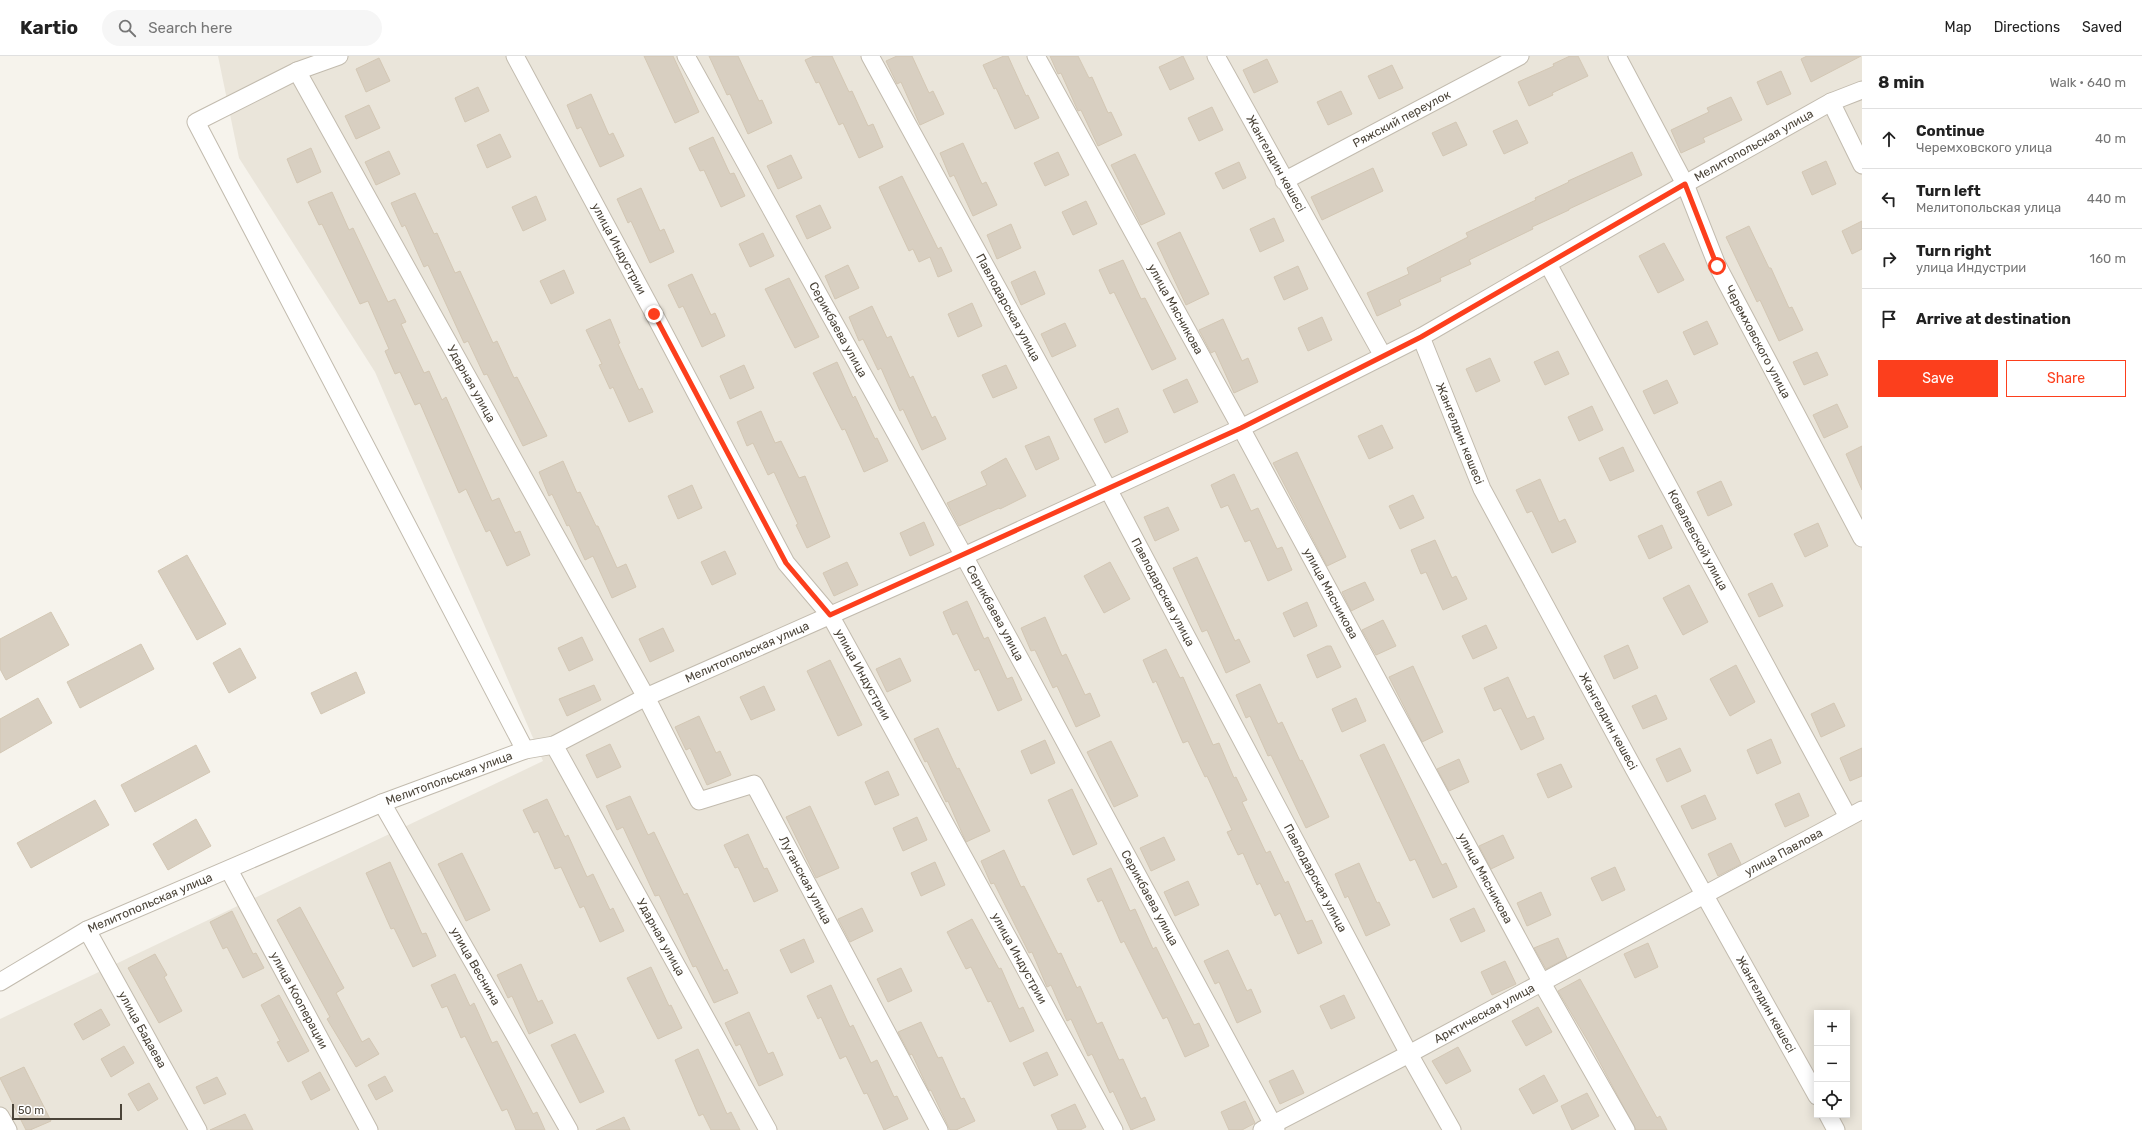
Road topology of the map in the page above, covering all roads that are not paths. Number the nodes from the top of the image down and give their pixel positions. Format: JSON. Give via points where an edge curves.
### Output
{"nodes":[{"id":1,"x":339,"y":56,"type":"edge"},
{"id":2,"x":514,"y":56,"type":"edge"},
{"id":3,"x":686,"y":56,"type":"edge"},
{"id":4,"x":870,"y":56,"type":"edge"},
{"id":5,"x":1036,"y":56,"type":"edge"},
{"id":6,"x":1216,"y":56,"type":"edge"},
{"id":7,"x":1520,"y":56,"type":"edge"},
{"id":8,"x":1618,"y":56,"type":"edge"},
{"id":9,"x":297,"y":70,"type":"junction"},
{"id":10,"x":1862,"y":90,"type":"edge"},
{"id":11,"x":1831,"y":102,"type":"junction"},
{"id":12,"x":1862,"y":164,"type":"edge"},
{"id":13,"x":1284,"y":181,"type":"junction"},
{"id":14,"x":1685,"y":184,"type":"junction"},
{"id":15,"x":1548,"y":264,"type":"junction"},
{"id":16,"x":1421,"y":337,"type":"junction"},
{"id":17,"x":1383,"y":356,"type":"junction"},
{"id":18,"x":1241,"y":428,"type":"junction"},
{"id":19,"x":1108,"y":489,"type":"junction"},
{"id":20,"x":1862,"y":538,"type":"edge"},
{"id":21,"x":964,"y":556,"type":"junction"},
{"id":22,"x":830,"y":615,"type":"junction"},
{"id":23,"x":646,"y":696,"type":"junction"},
{"id":24,"x":554,"y":745,"type":"junction"},
{"id":25,"x":525,"y":750,"type":"junction"},
{"id":26,"x":382,"y":803,"type":"junction"},
{"id":27,"x":1855,"y":814,"type":"edge"},
{"id":28,"x":229,"y":870,"type":"junction"},
{"id":29,"x":1705,"y":896,"type":"junction"},
{"id":30,"x":87,"y":930,"type":"junction"},
{"id":31,"x":0,"y":982,"type":"edge"},
{"id":32,"x":1542,"y":983,"type":"junction"},
{"id":33,"x":1409,"y":1054,"type":"junction"},
{"id":34,"x":1814,"y":1091,"type":"edge"},
{"id":35,"x":0,"y":1116,"type":"edge"},
{"id":36,"x":1830,"y":1118,"type":"edge"},
{"id":37,"x":1271,"y":1128,"type":"edge"},
{"id":38,"x":8,"y":1130,"type":"edge"},
{"id":39,"x":198,"y":1130,"type":"edge"},
{"id":40,"x":369,"y":1130,"type":"edge"},
{"id":41,"x":569,"y":1130,"type":"edge"},
{"id":42,"x":768,"y":1130,"type":"edge"},
{"id":43,"x":939,"y":1130,"type":"edge"},
{"id":44,"x":1114,"y":1130,"type":"edge"},
{"id":45,"x":1452,"y":1130,"type":"edge"},
{"id":46,"x":1626,"y":1130,"type":"edge"},
{"id":47,"x":1836,"y":1130,"type":"edge"}],
"edges":[{"from":1,"to":9,"type":"street"},
{"from":2,"to":22,"type":"street","name":"улица Индустрии","via":[[658,320],[786,563]]},
{"from":3,"to":21,"type":"street","name":"Серикбаева улица"},
{"from":4,"to":19,"type":"street","name":"Павлодарская улица"},
{"from":5,"to":18,"type":"street","name":"улица Мясникова"},
{"from":6,"to":13,"type":"street","name":"Жангелдин көшесі"},
{"from":7,"to":13,"type":"street","name":"Ряжский переулок"},
{"from":8,"to":14,"type":"street","name":"Черемховского улица"},
{"from":9,"to":23,"type":"street","name":"Ударная улица"},
{"from":9,"to":25,"type":"street","via":[[196,122]]},
{"from":10,"to":11,"type":"street","name":"Мелитопольская улица"},
{"from":11,"to":12,"type":"street"},
{"from":11,"to":14,"type":"street","name":"Мелитопольская улица"},
{"from":13,"to":17,"type":"street","name":"Жангелдин көшесі"},
{"from":14,"to":15,"type":"street","name":"Мелитопольская улица"},
{"from":14,"to":20,"type":"street","name":"Черемховского улица","via":[[1717,266]]},
{"from":15,"to":16,"type":"street","name":"Мелитопольская улица"},
{"from":15,"to":27,"type":"street","name":"Ковалевской улица"},
{"from":16,"to":17,"type":"street","name":"Мелитопольская улица"},
{"from":16,"to":29,"type":"street","name":"Жангелдин көшесі","via":[[1482,489]]},
{"from":17,"to":18,"type":"street","name":"Мелитопольская улица"},
{"from":18,"to":19,"type":"street","name":"Мелитопольская улица"},
{"from":18,"to":32,"type":"street","name":"улица Мясникова"},
{"from":19,"to":21,"type":"street","name":"Мелитопольская улица"},
{"from":19,"to":33,"type":"street","name":"Павлодарская улица"},
{"from":21,"to":22,"type":"street","name":"Мелитопольская улица"},
{"from":21,"to":37,"type":"street","name":"Серикбаева улица"},
{"from":22,"to":23,"type":"street","name":"Мелитопольская улица"},
{"from":22,"to":44,"type":"street","name":"улица Индустрии"},
{"from":23,"to":24,"type":"street","name":"Мелитопольская улица"},
{"from":23,"to":43,"type":"street","name":"Луганская улица","via":[[699,801],[754,784]]},
{"from":24,"to":25,"type":"street","name":"Мелитопольская улица"},
{"from":24,"to":42,"type":"street","name":"Ударная улица"},
{"from":25,"to":26,"type":"street","name":"Мелитопольская улица"},
{"from":26,"to":28,"type":"street","name":"Мелитопольская улица"},
{"from":26,"to":41,"type":"street","name":"улица Веснина"},
{"from":27,"to":29,"type":"street","name":"улица Павлова"},
{"from":28,"to":30,"type":"street","name":"Мелитопольская улица"},
{"from":28,"to":40,"type":"street","name":"улица Кооперации"},
{"from":29,"to":32,"type":"street","name":"Арктическая улица"},
{"from":29,"to":34,"type":"street","name":"Жангелдин көшесі"},
{"from":30,"to":31,"type":"street","name":"Мелитопольская улица"},
{"from":30,"to":39,"type":"street","name":"улица Бадаева"},
{"from":32,"to":33,"type":"street","name":"Арктическая улица"},
{"from":32,"to":46,"type":"street","name":"улица Мясникова"},
{"from":33,"to":37,"type":"street","name":"Арктическая улица"},
{"from":33,"to":45,"type":"street","name":"Павлодарская улица"},
{"from":35,"to":38,"type":"street"},
{"from":36,"to":47,"type":"street"}]}
